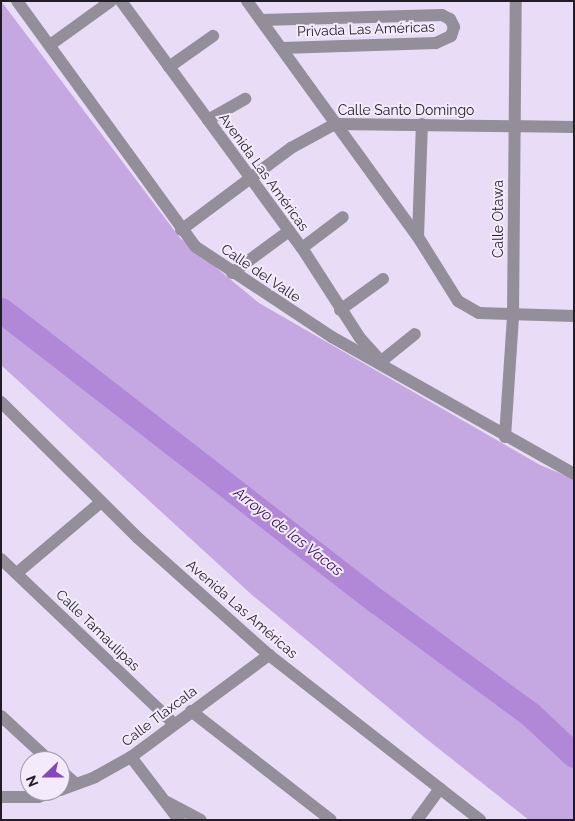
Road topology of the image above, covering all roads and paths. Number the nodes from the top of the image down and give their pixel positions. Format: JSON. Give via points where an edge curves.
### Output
{"nodes":[{"id":1,"x":17,"y":1,"type":"edge"},
{"id":2,"x":111,"y":1,"type":"edge"},
{"id":3,"x":121,"y":1,"type":"edge"},
{"id":4,"x":247,"y":1,"type":"edge"},
{"id":5,"x":516,"y":1,"type":"edge"},
{"id":6,"x":261,"y":20,"type":"junction"},
{"id":7,"x":213,"y":36,"type":"dead end"},
{"id":8,"x":50,"y":45,"type":"junction"},
{"id":9,"x":282,"y":48,"type":"junction"},
{"id":10,"x":169,"y":68,"type":"junction"},
{"id":11,"x":245,"y":99,"type":"dead end"},
{"id":12,"x":208,"y":120,"type":"junction"},
{"id":13,"x":335,"y":124,"type":"junction"},
{"id":14,"x":422,"y":124,"type":"junction"},
{"id":15,"x":514,"y":125,"type":"junction"},
{"id":16,"x":574,"y":127,"type":"edge"},
{"id":17,"x":250,"y":178,"type":"junction"},
{"id":18,"x":343,"y":217,"type":"dead end"},
{"id":19,"x":181,"y":230,"type":"junction"},
{"id":20,"x":289,"y":231,"type":"junction"},
{"id":21,"x":418,"y":237,"type":"junction"},
{"id":22,"x":302,"y":248,"type":"junction"},
{"id":23,"x":232,"y":273,"type":"junction"},
{"id":24,"x":384,"y":279,"type":"dead end"},
{"id":25,"x":340,"y":310,"type":"junction"},
{"id":26,"x":513,"y":316,"type":"junction"},
{"id":27,"x":574,"y":316,"type":"edge"},
{"id":28,"x":416,"y":334,"type":"dead end"},
{"id":29,"x":381,"y":362,"type":"junction"},
{"id":30,"x":1,"y":402,"type":"edge"},
{"id":31,"x":505,"y":437,"type":"junction"},
{"id":32,"x":574,"y":474,"type":"edge"},
{"id":33,"x":101,"y":502,"type":"junction"},
{"id":34,"x":1,"y":559,"type":"edge"},
{"id":35,"x":18,"y":573,"type":"junction"},
{"id":36,"x":270,"y":655,"type":"junction"},
{"id":37,"x":191,"y":711,"type":"junction"},
{"id":38,"x":1,"y":716,"type":"edge"},
{"id":39,"x":173,"y":723,"type":"junction"},
{"id":40,"x":39,"y":751,"type":"edge"},
{"id":41,"x":130,"y":757,"type":"junction"},
{"id":42,"x":70,"y":779,"type":"edge"},
{"id":43,"x":76,"y":784,"type":"junction"},
{"id":44,"x":70,"y":786,"type":"edge"},
{"id":45,"x":440,"y":788,"type":"junction"},
{"id":46,"x":1,"y":797,"type":"edge"},
{"id":47,"x":20,"y":797,"type":"edge"},
{"id":48,"x":164,"y":801,"type":"junction"},
{"id":49,"x":179,"y":820,"type":"edge"},
{"id":50,"x":201,"y":820,"type":"edge"},
{"id":51,"x":331,"y":820,"type":"edge"},
{"id":52,"x":417,"y":820,"type":"edge"},
{"id":53,"x":480,"y":820,"type":"edge"}],
"edges":[{"from":1,"to":8,"type":"street","name":"Calle del Valle"},
{"from":2,"to":8,"type":"street"},
{"from":3,"to":10,"type":"street","name":"Avenida Las Américas"},
{"from":4,"to":6,"type":"street"},
{"from":5,"to":15,"type":"street","name":"Calle Otawa"},
{"from":6,"to":9,"type":"street"},
{"from":6,"to":9,"type":"street","name":"Privada Las Américas","via":[[442,16],[450,19],[454,27],[450,36],[436,43]]},
{"from":7,"to":10,"type":"street"},
{"from":8,"to":19,"type":"street","name":"Calle del Valle"},
{"from":9,"to":13,"type":"street"},
{"from":10,"to":12,"type":"street","name":"Avenida Las Américas"},
{"from":11,"to":12,"type":"street"},
{"from":12,"to":17,"type":"street","name":"Avenida Las Américas"},
{"from":13,"to":14,"type":"street","name":"Calle Santo Domingo"},
{"from":13,"to":17,"type":"street","name":"Calle Santo Domingo","via":[[291,148]]},
{"from":13,"to":21,"type":"street"},
{"from":14,"to":15,"type":"street","name":"Calle Santo Domingo"},
{"from":14,"to":21,"type":"street"},
{"from":15,"to":16,"type":"street","name":"Calle Santo Domingo"},
{"from":15,"to":26,"type":"street","name":"Calle Otawa"},
{"from":17,"to":19,"type":"street","name":"Calle Santo Domingo"},
{"from":17,"to":20,"type":"street","name":"Avenida Las Américas"},
{"from":18,"to":22,"type":"street"},
{"from":19,"to":23,"type":"street","name":"Calle del Valle","via":[[196,247]]},
{"from":20,"to":22,"type":"street","name":"Avenida Las Américas"},
{"from":20,"to":23,"type":"street"},
{"from":21,"to":26,"type":"street","via":[[458,301],[479,313]]},
{"from":22,"to":25,"type":"street","name":"Avenida Las Américas"},
{"from":23,"to":29,"type":"street","name":"Calle del Valle"},
{"from":24,"to":25,"type":"street"},
{"from":25,"to":29,"type":"street","name":"Avenida Las Américas"},
{"from":26,"to":27,"type":"street"},
{"from":26,"to":31,"type":"street","name":"Calle Otawa"},
{"from":28,"to":29,"type":"street"},
{"from":29,"to":31,"type":"street","name":"Calle del Valle"},
{"from":30,"to":33,"type":"street","name":"Avenida Las Américas"},
{"from":31,"to":32,"type":"street","name":"Calle del Valle"},
{"from":33,"to":35,"type":"street"},
{"from":33,"to":36,"type":"street","name":"Avenida Las Américas"},
{"from":34,"to":35,"type":"street","name":"Calle Tamaulipas"},
{"from":35,"to":39,"type":"street","name":"Calle Tamaulipas"},
{"from":36,"to":37,"type":"street","name":"Calle Tlaxcala"},
{"from":36,"to":45,"type":"street","name":"Avenida Las Américas"},
{"from":37,"to":39,"type":"street","name":"Calle Tlaxcala"},
{"from":37,"to":51,"type":"street"},
{"from":38,"to":40,"type":"street"},
{"from":39,"to":41,"type":"street","name":"Calle Tlaxcala"},
{"from":41,"to":43,"type":"street","name":"Calle Tlaxcala"},
{"from":41,"to":48,"type":"street"},
{"from":42,"to":43,"type":"street"},
{"from":43,"to":44,"type":"street","name":"Calle Tlaxcala"},
{"from":45,"to":52,"type":"street"},
{"from":45,"to":53,"type":"street","name":"Avenida Las Américas"},
{"from":46,"to":47,"type":"street"},
{"from":48,"to":49,"type":"street"},
{"from":48,"to":50,"type":"street"}]}
